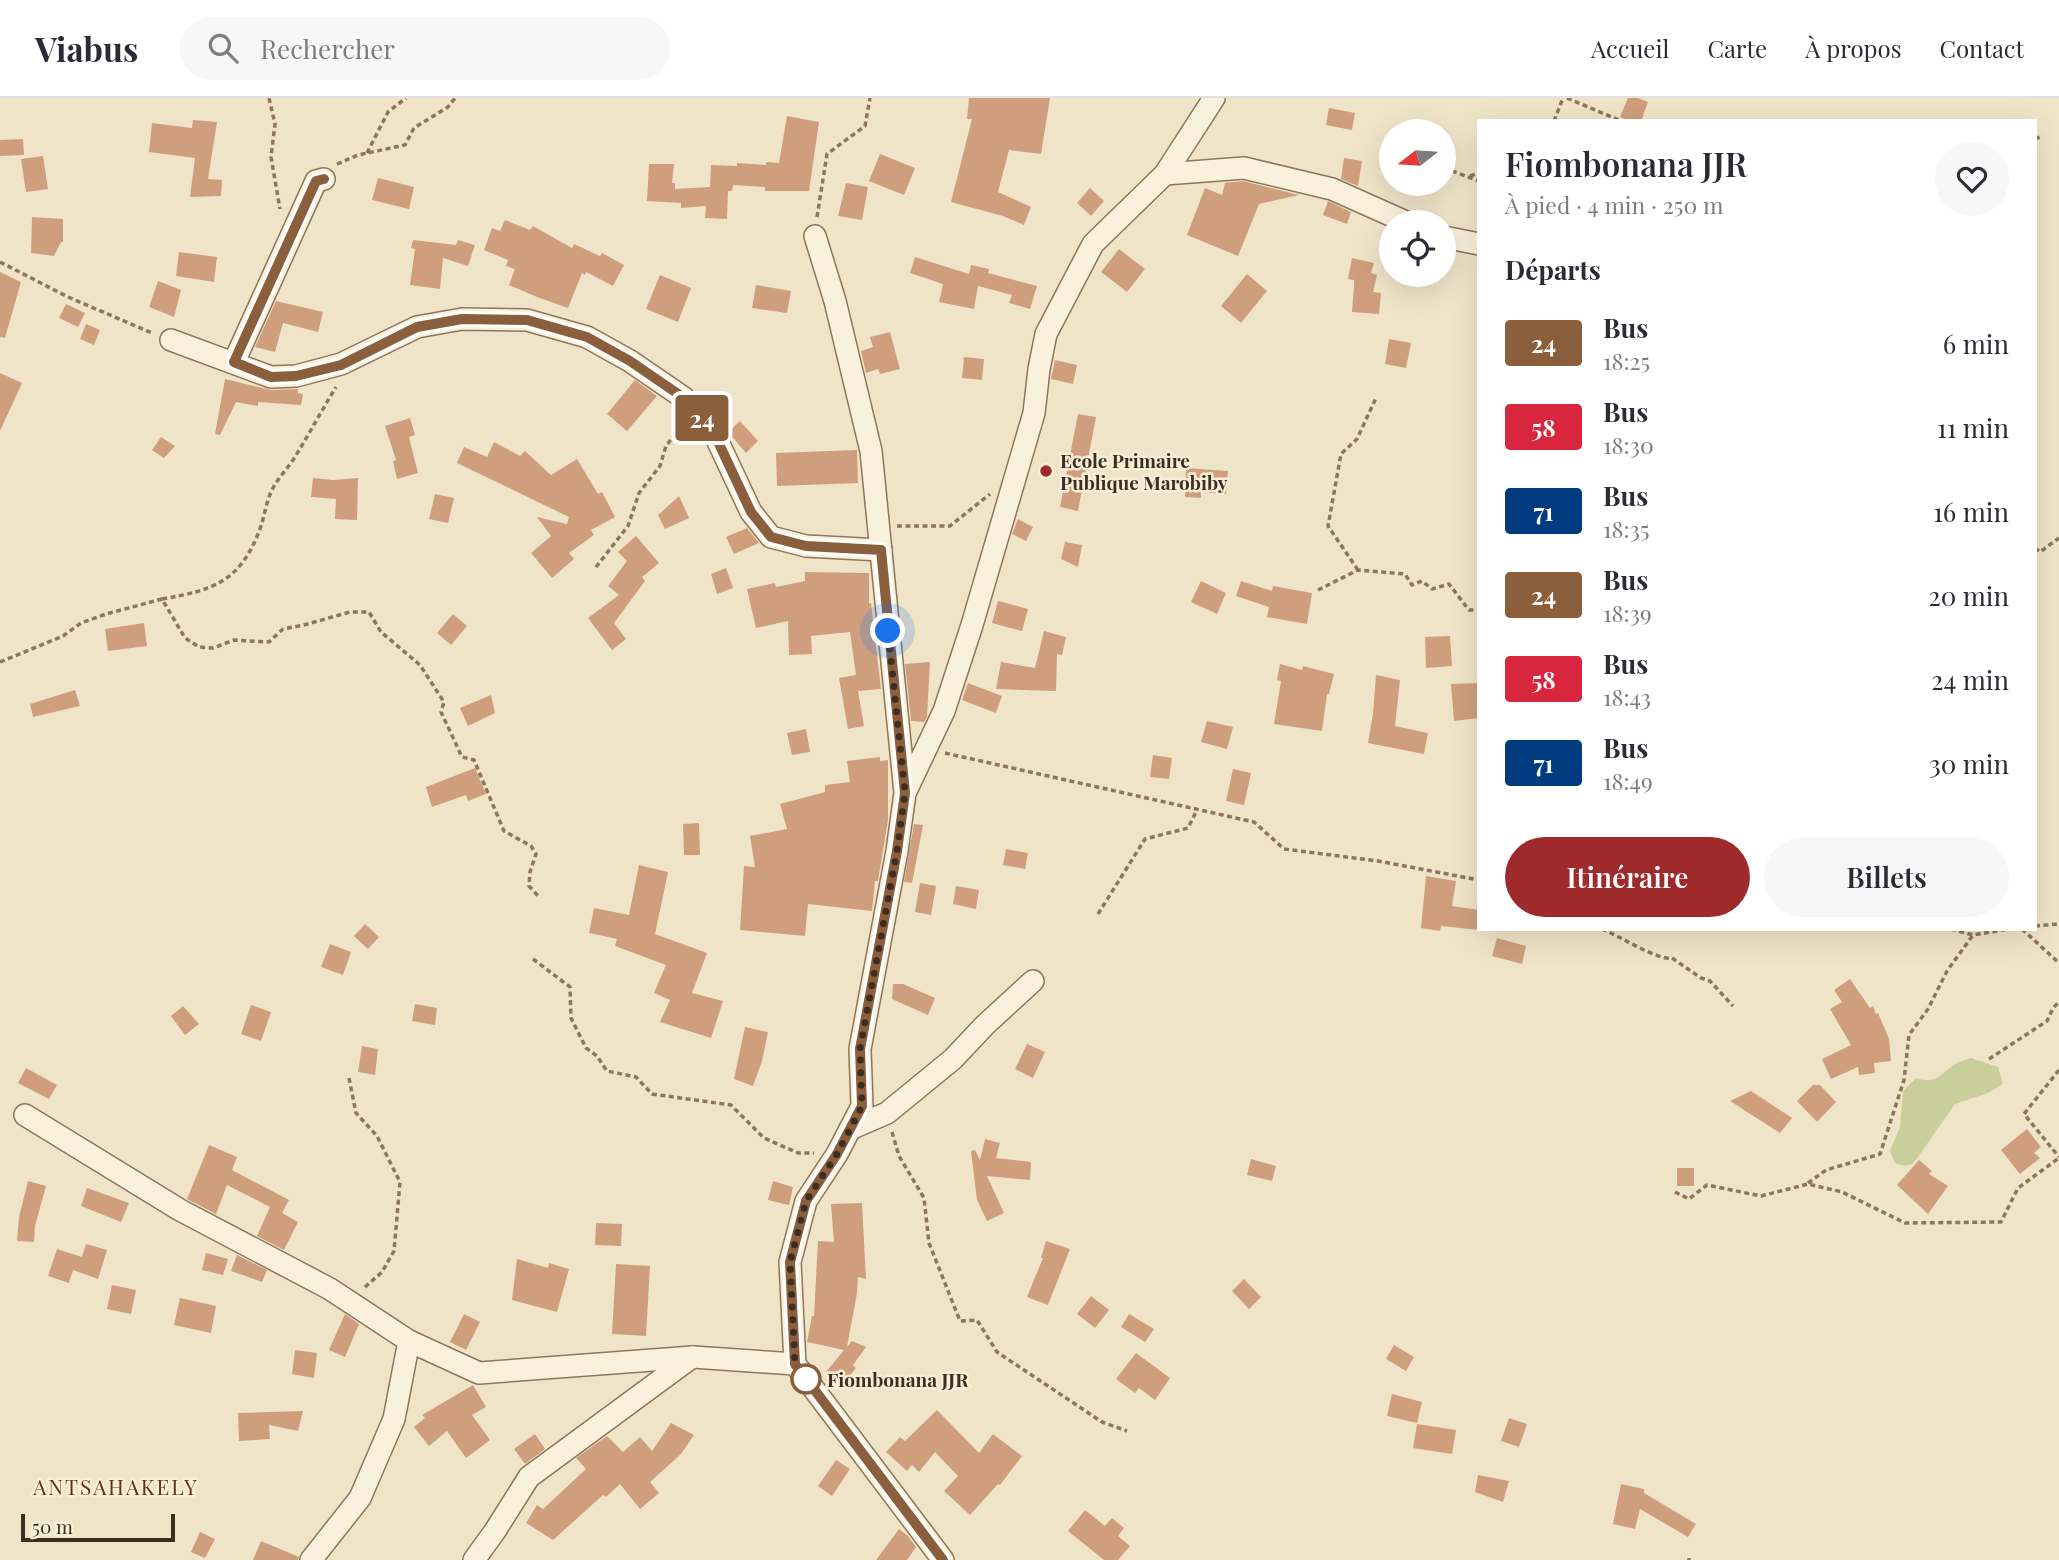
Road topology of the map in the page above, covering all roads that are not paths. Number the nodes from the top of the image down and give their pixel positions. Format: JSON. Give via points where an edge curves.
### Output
{"nodes":[{"id":1,"x":1214,"y":98,"type":"edge"},
{"id":2,"x":1165,"y":174,"type":"junction"},
{"id":3,"x":324,"y":179,"type":"road end"},
{"id":4,"x":1379,"y":210,"type":"edge"},
{"id":5,"x":815,"y":236,"type":"road end"},
{"id":6,"x":1456,"y":239,"type":"edge"},
{"id":7,"x":1477,"y":244,"type":"edge"},
{"id":8,"x":170,"y":340,"type":"road end"},
{"id":9,"x":234,"y":362,"type":"junction"},
{"id":10,"x":881,"y":550,"type":"junction"},
{"id":11,"x":905,"y":793,"type":"junction"},
{"id":12,"x":1033,"y":981,"type":"dead end"},
{"id":13,"x":25,"y":1115,"type":"dead end"},
{"id":14,"x":850,"y":1129,"type":"junction"},
{"id":15,"x":409,"y":1341,"type":"junction"},
{"id":16,"x":693,"y":1357,"type":"junction"},
{"id":17,"x":795,"y":1364,"type":"junction"},
{"id":18,"x":311,"y":1560,"type":"edge"},
{"id":19,"x":474,"y":1560,"type":"edge"},
{"id":20,"x":943,"y":1560,"type":"edge"}],
"edges":[{"from":1,"to":2,"type":"street"},
{"from":2,"to":4,"type":"street","via":[[1244,168],[1332,189]]},
{"from":2,"to":11,"type":"street","via":[[1093,244],[1046,334],[1034,413],[972,625],[944,711]]},
{"from":3,"to":9,"type":"street","via":[[316,181]]},
{"from":5,"to":10,"type":"street","via":[[872,451]]},
{"from":6,"to":7,"type":"street"},
{"from":8,"to":9,"type":"street"},
{"from":9,"to":10,"type":"street","via":[[271,377],[296,376],[341,365],[417,327],[462,319],[527,320],[587,337],[684,398],[713,431],[751,512],[771,537],[806,546]]},
{"from":10,"to":11,"type":"street"},
{"from":11,"to":14,"type":"street","via":[[860,1049],[862,1106]]},
{"from":12,"to":14,"type":"street","via":[[953,1059],[887,1113]]},
{"from":13,"to":15,"type":"street","via":[[180,1210],[330,1289]]},
{"from":14,"to":17,"type":"street","via":[[806,1201],[790,1262]]},
{"from":15,"to":16,"type":"street","via":[[479,1373]]},
{"from":15,"to":18,"type":"street","via":[[394,1419],[360,1497]]},
{"from":16,"to":17,"type":"street"},
{"from":16,"to":19,"type":"street","via":[[529,1477]]},
{"from":17,"to":20,"type":"street"}]}
